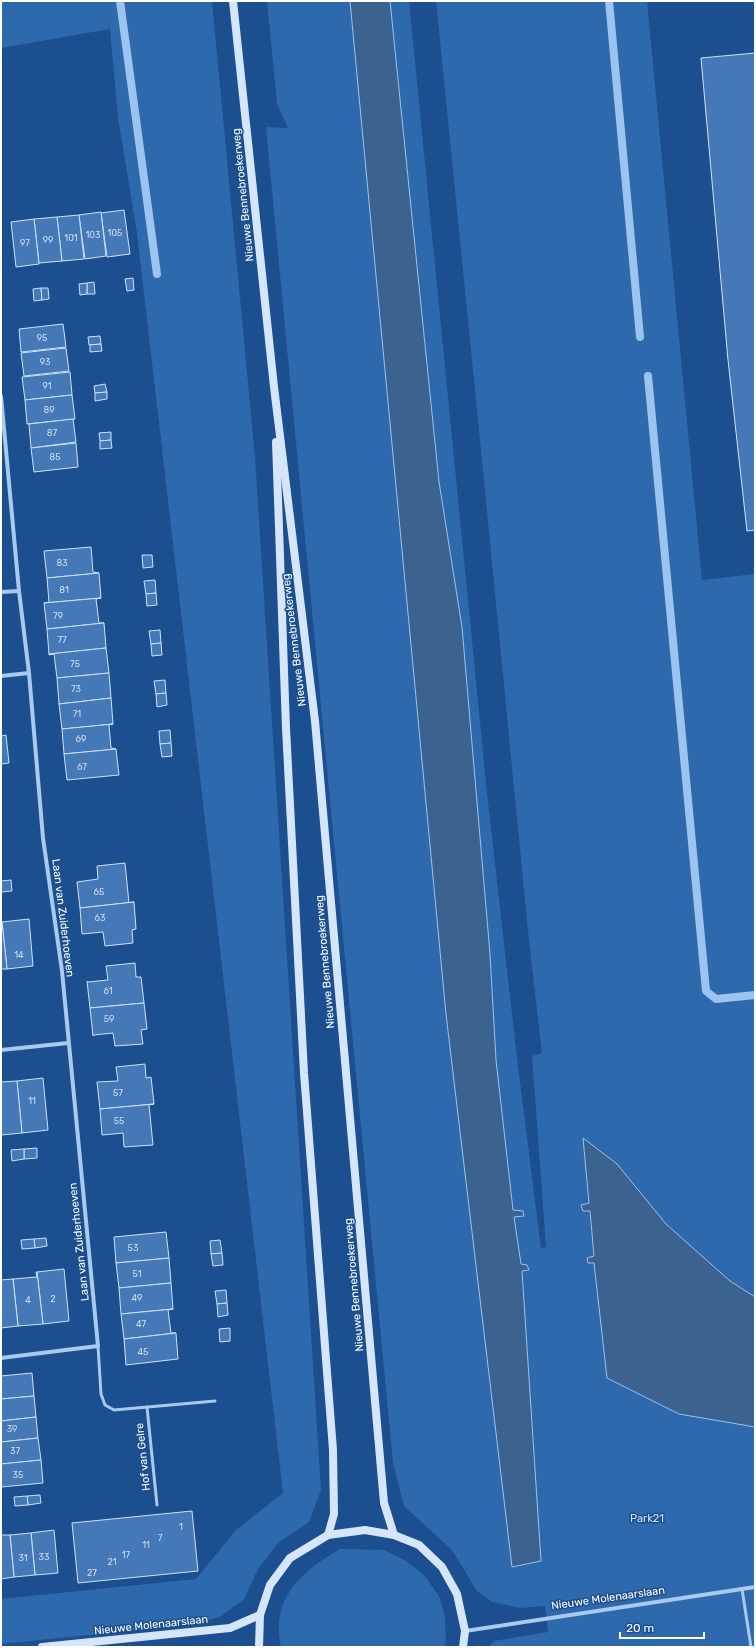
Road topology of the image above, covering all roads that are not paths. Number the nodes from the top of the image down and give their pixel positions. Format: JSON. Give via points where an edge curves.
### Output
{"nodes":[{"id":1,"x":233,"y":1,"type":"edge"},
{"id":2,"x":274,"y":387,"type":"junction"},
{"id":3,"x":1,"y":396,"type":"edge"},
{"id":4,"x":19,"y":591,"type":"junction"},
{"id":5,"x":1,"y":592,"type":"edge"},
{"id":6,"x":29,"y":673,"type":"junction"},
{"id":7,"x":1,"y":676,"type":"edge"},
{"id":8,"x":68,"y":1043,"type":"junction"},
{"id":9,"x":1,"y":1050,"type":"edge"},
{"id":10,"x":98,"y":1346,"type":"junction"},
{"id":11,"x":1,"y":1358,"type":"edge"},
{"id":12,"x":215,"y":1401,"type":"dead end"},
{"id":13,"x":147,"y":1407,"type":"junction"},
{"id":14,"x":157,"y":1505,"type":"dead end"},
{"id":15,"x":328,"y":1535,"type":"junction"},
{"id":16,"x":394,"y":1535,"type":"junction"},
{"id":17,"x":755,"y":1587,"type":"edge"},
{"id":18,"x":742,"y":1589,"type":"junction"},
{"id":19,"x":260,"y":1614,"type":"junction"},
{"id":20,"x":465,"y":1631,"type":"junction"},
{"id":21,"x":42,"y":1647,"type":"edge"},
{"id":22,"x":259,"y":1647,"type":"edge"},
{"id":23,"x":463,"y":1647,"type":"edge"},
{"id":24,"x":751,"y":1647,"type":"edge"}],
"edges":[{"from":1,"to":2,"type":"main road","name":"Nieuwe Bennebroekerweg"},
{"from":2,"to":15,"type":"main road","name":"Nieuwe Bennebroekerweg","via":[[286,728],[304,1073],[333,1450],[334,1514]]},
{"from":2,"to":16,"type":"main road","name":"Nieuwe Bennebroekerweg","via":[[315,721],[384,1503]]},
{"from":3,"to":4,"type":"street","name":"Laan van Zuiderhoeven"},
{"from":4,"to":5,"type":"street"},
{"from":4,"to":6,"type":"street","name":"Laan van Zuiderhoeven"},
{"from":6,"to":7,"type":"street"},
{"from":6,"to":8,"type":"street","name":"Laan van Zuiderhoeven","via":[[43,838],[62,971]]},
{"from":8,"to":9,"type":"street"},
{"from":8,"to":10,"type":"street","name":"Laan van Zuiderhoeven"},
{"from":10,"to":11,"type":"street"},
{"from":10,"to":13,"type":"lane","via":[[101,1394],[105,1405],[114,1410]]},
{"from":12,"to":13,"type":"lane"},
{"from":13,"to":14,"type":"lane","name":"Hof van Gelre"},
{"from":15,"to":16,"type":"main road","via":[[365,1530]]},
{"from":15,"to":19,"type":"main road","via":[[290,1558],[270,1586]]},
{"from":16,"to":20,"type":"main road","via":[[419,1545],[442,1567],[457,1594]]},
{"from":17,"to":18,"type":"street","name":"Nieuwe Molenaarslaan"},
{"from":18,"to":20,"type":"street","name":"Nieuwe Molenaarslaan"},
{"from":18,"to":24,"type":"lane"},
{"from":19,"to":21,"type":"main road","name":"Nieuwe Molenaarslaan","via":[[230,1628]]},
{"from":19,"to":22,"type":"main road"},
{"from":20,"to":23,"type":"main road"}]}
